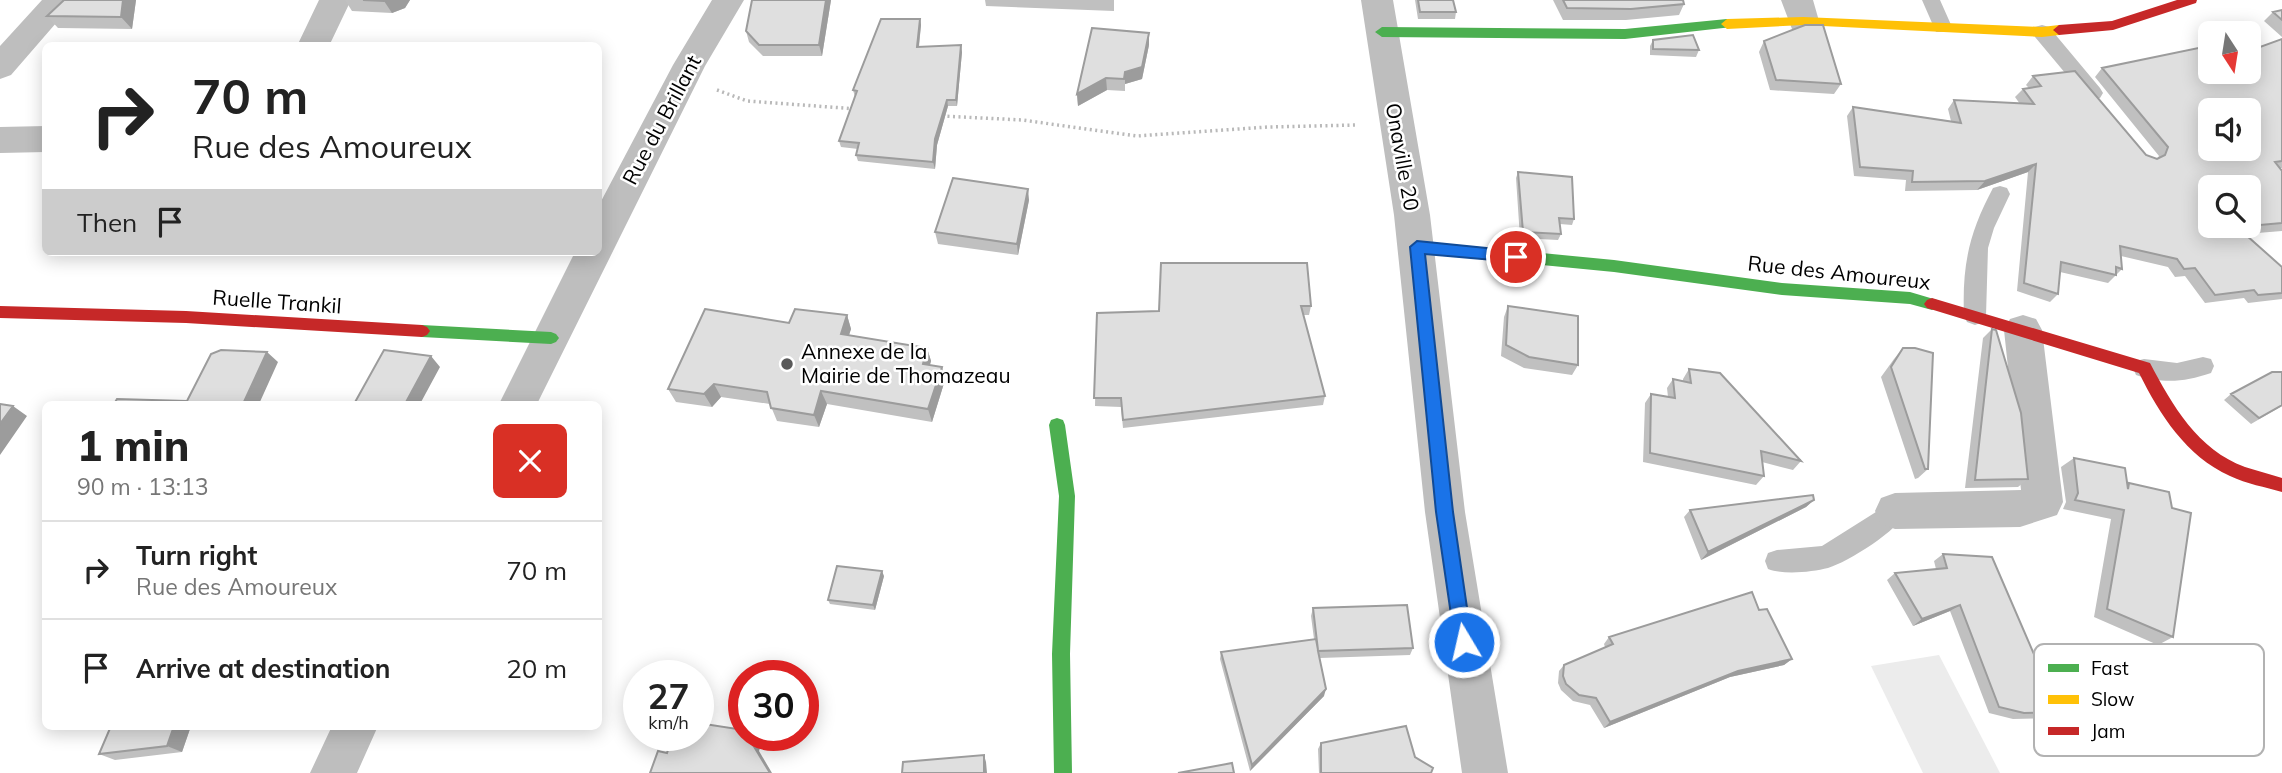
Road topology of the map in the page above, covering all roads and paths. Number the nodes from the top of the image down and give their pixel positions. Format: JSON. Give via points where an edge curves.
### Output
{"nodes":[{"id":1,"x":60,"y":0,"type":"edge"},
{"id":2,"x":335,"y":0,"type":"edge"},
{"id":3,"x":728,"y":0,"type":"edge"},
{"id":4,"x":1931,"y":0,"type":"edge"},
{"id":5,"x":2191,"y":0,"type":"edge"},
{"id":6,"x":1800,"y":11,"type":"edge"},
{"id":7,"x":1380,"y":16,"type":"edge"},
{"id":8,"x":1943,"y":27,"type":"junction"},
{"id":9,"x":2042,"y":32,"type":"junction"},
{"id":10,"x":315,"y":42,"type":"edge"},
{"id":11,"x":689,"y":65,"type":"junction"},
{"id":12,"x":0,"y":67,"type":"edge"},
{"id":13,"x":2103,"y":105,"type":"edge"},
{"id":14,"x":867,"y":109,"type":"edge"},
{"id":15,"x":929,"y":114,"type":"edge"},
{"id":16,"x":1398,"y":130,"type":"junction"},
{"id":17,"x":42,"y":139,"type":"edge"},
{"id":18,"x":0,"y":140,"type":"edge"},
{"id":19,"x":2000,"y":194,"type":"dead end"},
{"id":20,"x":602,"y":234,"type":"edge"},
{"id":21,"x":1417,"y":247,"type":"junction"},
{"id":22,"x":591,"y":256,"type":"edge"},
{"id":23,"x":0,"y":313,"type":"edge"},
{"id":24,"x":1975,"y":316,"type":"junction"},
{"id":25,"x":2023,"y":330,"type":"junction"},
{"id":26,"x":551,"y":338,"type":"junction"},
{"id":27,"x":2203,"y":366,"type":"dead end"},
{"id":28,"x":2144,"y":368,"type":"junction"},
{"id":29,"x":520,"y":401,"type":"edge"},
{"id":30,"x":1058,"y":425,"type":"dead end"},
{"id":31,"x":2282,"y":485,"type":"edge"},
{"id":32,"x":1895,"y":511,"type":"joint"},
{"id":33,"x":1777,"y":561,"type":"dead end"},
{"id":34,"x":354,"y":730,"type":"edge"},
{"id":35,"x":333,"y":773,"type":"edge"},
{"id":36,"x":1063,"y":773,"type":"edge"},
{"id":37,"x":1485,"y":773,"type":"edge"}],
"edges":[{"from":1,"to":12,"type":"street"},
{"from":2,"to":10,"type":"street"},
{"from":3,"to":11,"type":"street","name":"Rue du Brillant"},
{"from":4,"to":8,"type":"lane"},
{"from":5,"to":9,"type":"street","via":[[2113,25]]},
{"from":6,"to":7,"type":"street","via":[[1681,31],[1626,34]]},
{"from":6,"to":8,"type":"street"},
{"from":7,"to":16,"type":"street","name":"Onaville 20"},
{"from":8,"to":9,"type":"street"},
{"from":9,"to":13,"type":"lane"},
{"from":11,"to":14,"type":"path","via":[[709,87],[747,101]]},
{"from":11,"to":20,"type":"street","name":"Rue du Brillant"},
{"from":15,"to":16,"type":"path","via":[[1022,120],[1137,136],[1268,127],[1363,125]]},
{"from":16,"to":21,"type":"street","name":"Onaville 20"},
{"from":17,"to":18,"type":"street"},
{"from":19,"to":24,"type":"lane","via":[[1980,236],[1973,285]]},
{"from":21,"to":24,"type":"street","name":"Rue des Amoureux","via":[[1614,266],[1782,289],[1910,298]]},
{"from":21,"to":37,"type":"street","name":"Onaville 20","via":[[1445,512]]},
{"from":22,"to":26,"type":"street"},
{"from":23,"to":26,"type":"street","name":"Ruelle Trankil","via":[[186,317]]},
{"from":24,"to":25,"type":"street","name":"Rue des Amoureux"},
{"from":25,"to":28,"type":"street","name":"Rue des Amoureux"},
{"from":25,"to":32,"type":"street","via":[[2043,502],[2020,509]]},
{"from":26,"to":29,"type":"street"},
{"from":27,"to":28,"type":"lane","via":[[2177,373]]},
{"from":28,"to":31,"type":"street","via":[[2183,434],[2234,470]]},
{"from":30,"to":36,"type":"street","via":[[1067,496],[1061,654]]},
{"from":32,"to":33,"type":"lane","via":[[1826,557]]},
{"from":34,"to":35,"type":"street"}]}
